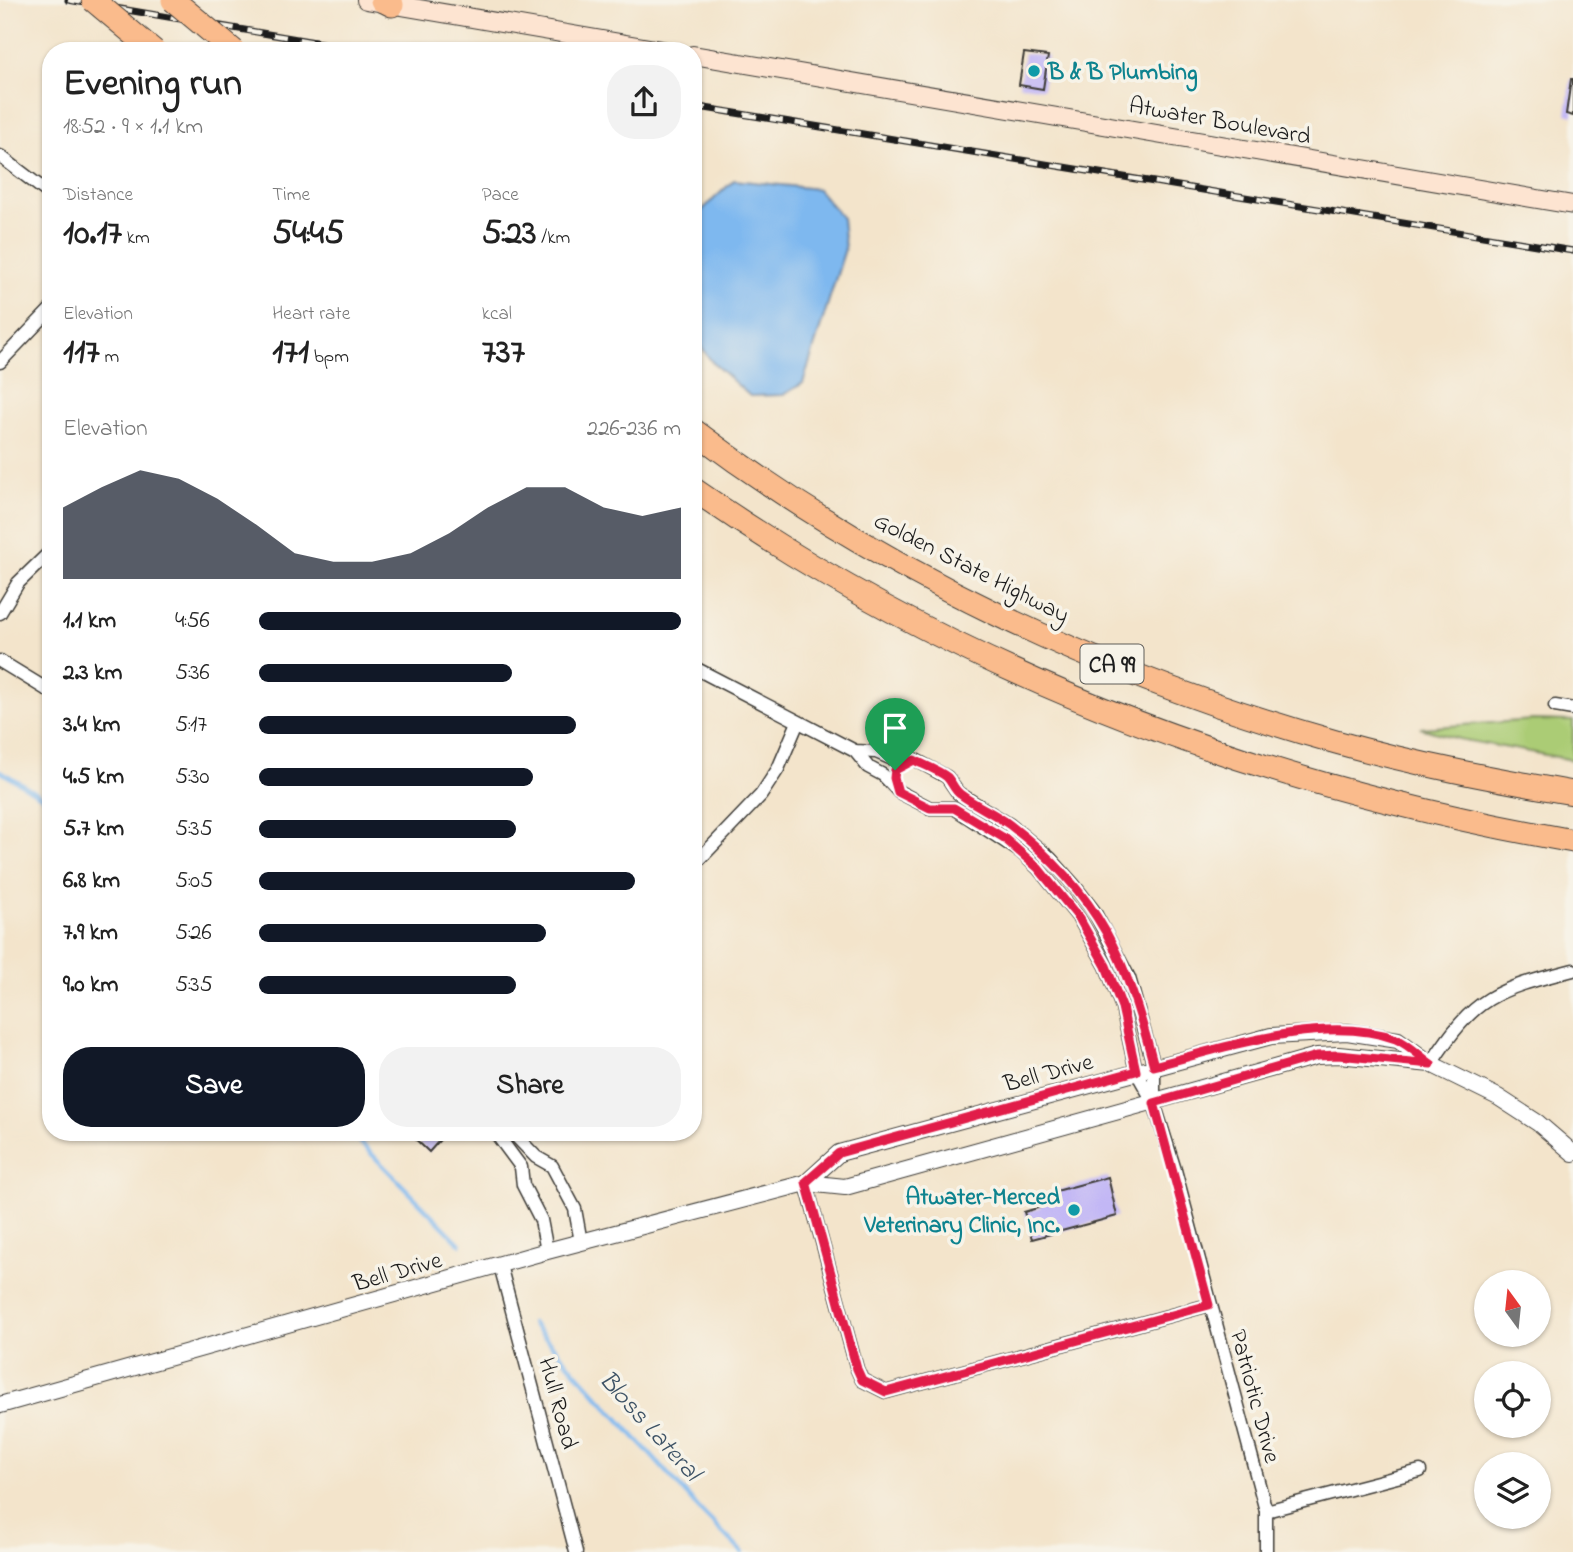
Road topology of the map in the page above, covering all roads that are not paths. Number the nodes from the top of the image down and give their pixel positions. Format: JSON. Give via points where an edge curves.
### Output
{"nodes":[{"id":1,"x":93,"y":0,"type":"edge"},
{"id":2,"x":173,"y":0,"type":"edge"},
{"id":3,"x":366,"y":0,"type":"edge"},
{"id":4,"x":387,"y":2,"type":"edge"},
{"id":5,"x":143,"y":42,"type":"edge"},
{"id":6,"x":223,"y":42,"type":"edge"},
{"id":7,"x":616,"y":42,"type":"edge"},
{"id":8,"x":702,"y":57,"type":"edge"},
{"id":9,"x":0,"y":156,"type":"edge"},
{"id":10,"x":42,"y":188,"type":"edge"},
{"id":11,"x":1573,"y":205,"type":"edge"},
{"id":12,"x":42,"y":318,"type":"edge"},
{"id":13,"x":0,"y":362,"type":"edge"},
{"id":14,"x":702,"y":436,"type":"edge"},
{"id":15,"x":702,"y":495,"type":"edge"},
{"id":16,"x":42,"y":560,"type":"edge"},
{"id":17,"x":0,"y":613,"type":"edge"},
{"id":18,"x":0,"y":661,"type":"edge"},
{"id":19,"x":702,"y":672,"type":"edge"},
{"id":20,"x":42,"y":687,"type":"edge"},
{"id":21,"x":1555,"y":706,"type":"dead end"},
{"id":22,"x":1573,"y":709,"type":"edge"},
{"id":23,"x":798,"y":722,"type":"junction"},
{"id":24,"x":855,"y":751,"type":"junction"},
{"id":25,"x":914,"y":760,"type":"junction"},
{"id":26,"x":947,"y":777,"type":"junction"},
{"id":27,"x":898,"y":792,"type":"junction"},
{"id":28,"x":1573,"y":793,"type":"edge"},
{"id":29,"x":930,"y":808,"type":"junction"},
{"id":30,"x":1573,"y":841,"type":"edge"},
{"id":31,"x":1026,"y":848,"type":"junction"},
{"id":32,"x":702,"y":857,"type":"edge"},
{"id":33,"x":1106,"y":932,"type":"junction"},
{"id":34,"x":1091,"y":939,"type":"junction"},
{"id":35,"x":1573,"y":970,"type":"edge"},
{"id":36,"x":1431,"y":1064,"type":"junction"},
{"id":37,"x":1154,"y":1066,"type":"junction"},
{"id":38,"x":1136,"y":1071,"type":"junction"},
{"id":39,"x":1154,"y":1103,"type":"junction"},
{"id":40,"x":502,"y":1141,"type":"edge"},
{"id":41,"x":521,"y":1141,"type":"edge"},
{"id":42,"x":1573,"y":1153,"type":"edge"},
{"id":43,"x":536,"y":1157,"type":"junction"},
{"id":44,"x":521,"y":1167,"type":"junction"},
{"id":45,"x":806,"y":1182,"type":"junction"},
{"id":46,"x":581,"y":1242,"type":"junction"},
{"id":47,"x":547,"y":1251,"type":"junction"},
{"id":48,"x":500,"y":1265,"type":"junction"},
{"id":49,"x":1209,"y":1305,"type":"junction"},
{"id":50,"x":0,"y":1405,"type":"edge"},
{"id":51,"x":1420,"y":1471,"type":"dead end"},
{"id":52,"x":1266,"y":1511,"type":"junction"},
{"id":53,"x":1267,"y":1546,"type":"edge"},
{"id":54,"x":576,"y":1552,"type":"edge"},
{"id":55,"x":1278,"y":1552,"type":"edge"}],
"edges":[{"from":1,"to":5,"type":"highway","bridge":true},
{"from":2,"to":6,"type":"highway","bridge":true},
{"from":3,"to":4,"type":"main road"},
{"from":4,"to":7,"type":"main road"},
{"from":8,"to":11,"type":"main road","name":"Atwater Boulevard"},
{"from":9,"to":10,"type":"street"},
{"from":12,"to":13,"type":"street"},
{"from":14,"to":28,"type":"highway","name":"Golden State Highway","number":"CA 99","via":[[790,498],[907,566],[1035,632],[1147,678],[1336,742],[1446,770]]},
{"from":15,"to":30,"type":"highway","number":"CA 99","via":[[882,608],[1086,704],[1209,751],[1334,789]]},
{"from":16,"to":17,"type":"street","via":[[18,583]]},
{"from":18,"to":20,"type":"street"},
{"from":19,"to":23,"type":"street"},
{"from":21,"to":22,"type":"street"},
{"from":23,"to":24,"type":"street"},
{"from":23,"to":32,"type":"street","via":[[761,795]]},
{"from":24,"to":25,"type":"street"},
{"from":24,"to":27,"type":"street"},
{"from":25,"to":26,"type":"street"},
{"from":25,"to":27,"type":"street","via":[[895,770]]},
{"from":26,"to":29,"type":"street","via":[[947,796]]},
{"from":26,"to":31,"type":"street","via":[[958,793],[1010,825]]},
{"from":27,"to":29,"type":"street"},
{"from":29,"to":31,"type":"street","via":[[954,808]]},
{"from":31,"to":33,"type":"street","via":[[1074,885]]},
{"from":31,"to":34,"type":"street"},
{"from":33,"to":34,"type":"street"},
{"from":33,"to":37,"type":"street","via":[[1129,978]]},
{"from":34,"to":38,"type":"street","via":[[1116,988]]},
{"from":35,"to":36,"type":"street","via":[[1487,998],[1467,1013]]},
{"from":36,"to":37,"type":"street","name":"Bell Drive","via":[[1398,1040],[1371,1033],[1323,1032],[1271,1036]]},
{"from":36,"to":39,"type":"street","name":"Bell Drive","via":[[1317,1056]]},
{"from":36,"to":42,"type":"street","name":"Bell Drive","via":[[1498,1097]]},
{"from":37,"to":38,"type":"street","name":"Bell Drive"},
{"from":37,"to":39,"type":"street"},
{"from":38,"to":39,"type":"street"},
{"from":38,"to":45,"type":"street","name":"Bell Drive","via":[[839,1153]]},
{"from":39,"to":45,"type":"street","name":"Bell Drive","via":[[845,1186]]},
{"from":39,"to":49,"type":"street","name":"Patriotic Drive"},
{"from":40,"to":44,"type":"street"},
{"from":41,"to":43,"type":"street"},
{"from":43,"to":44,"type":"street","via":[[525,1160]]},
{"from":43,"to":46,"type":"street","via":[[552,1166],[575,1209]]},
{"from":44,"to":47,"type":"street"},
{"from":45,"to":46,"type":"street","name":"Bell Drive"},
{"from":45,"to":49,"type":"street","via":[[857,1369],[862,1380],[886,1392]]},
{"from":46,"to":47,"type":"street","name":"Bell Drive"},
{"from":47,"to":48,"type":"street","name":"Bell Drive"},
{"from":48,"to":50,"type":"street","name":"Bell Drive"},
{"from":48,"to":54,"type":"street","name":"Hull Road"},
{"from":49,"to":52,"type":"street","name":"Patriotic Drive"},
{"from":51,"to":52,"type":"street"},
{"from":52,"to":53,"type":"street","name":"Patriotic Drive"},
{"from":53,"to":55,"type":"street","name":"Patriotic Drive"}]}
